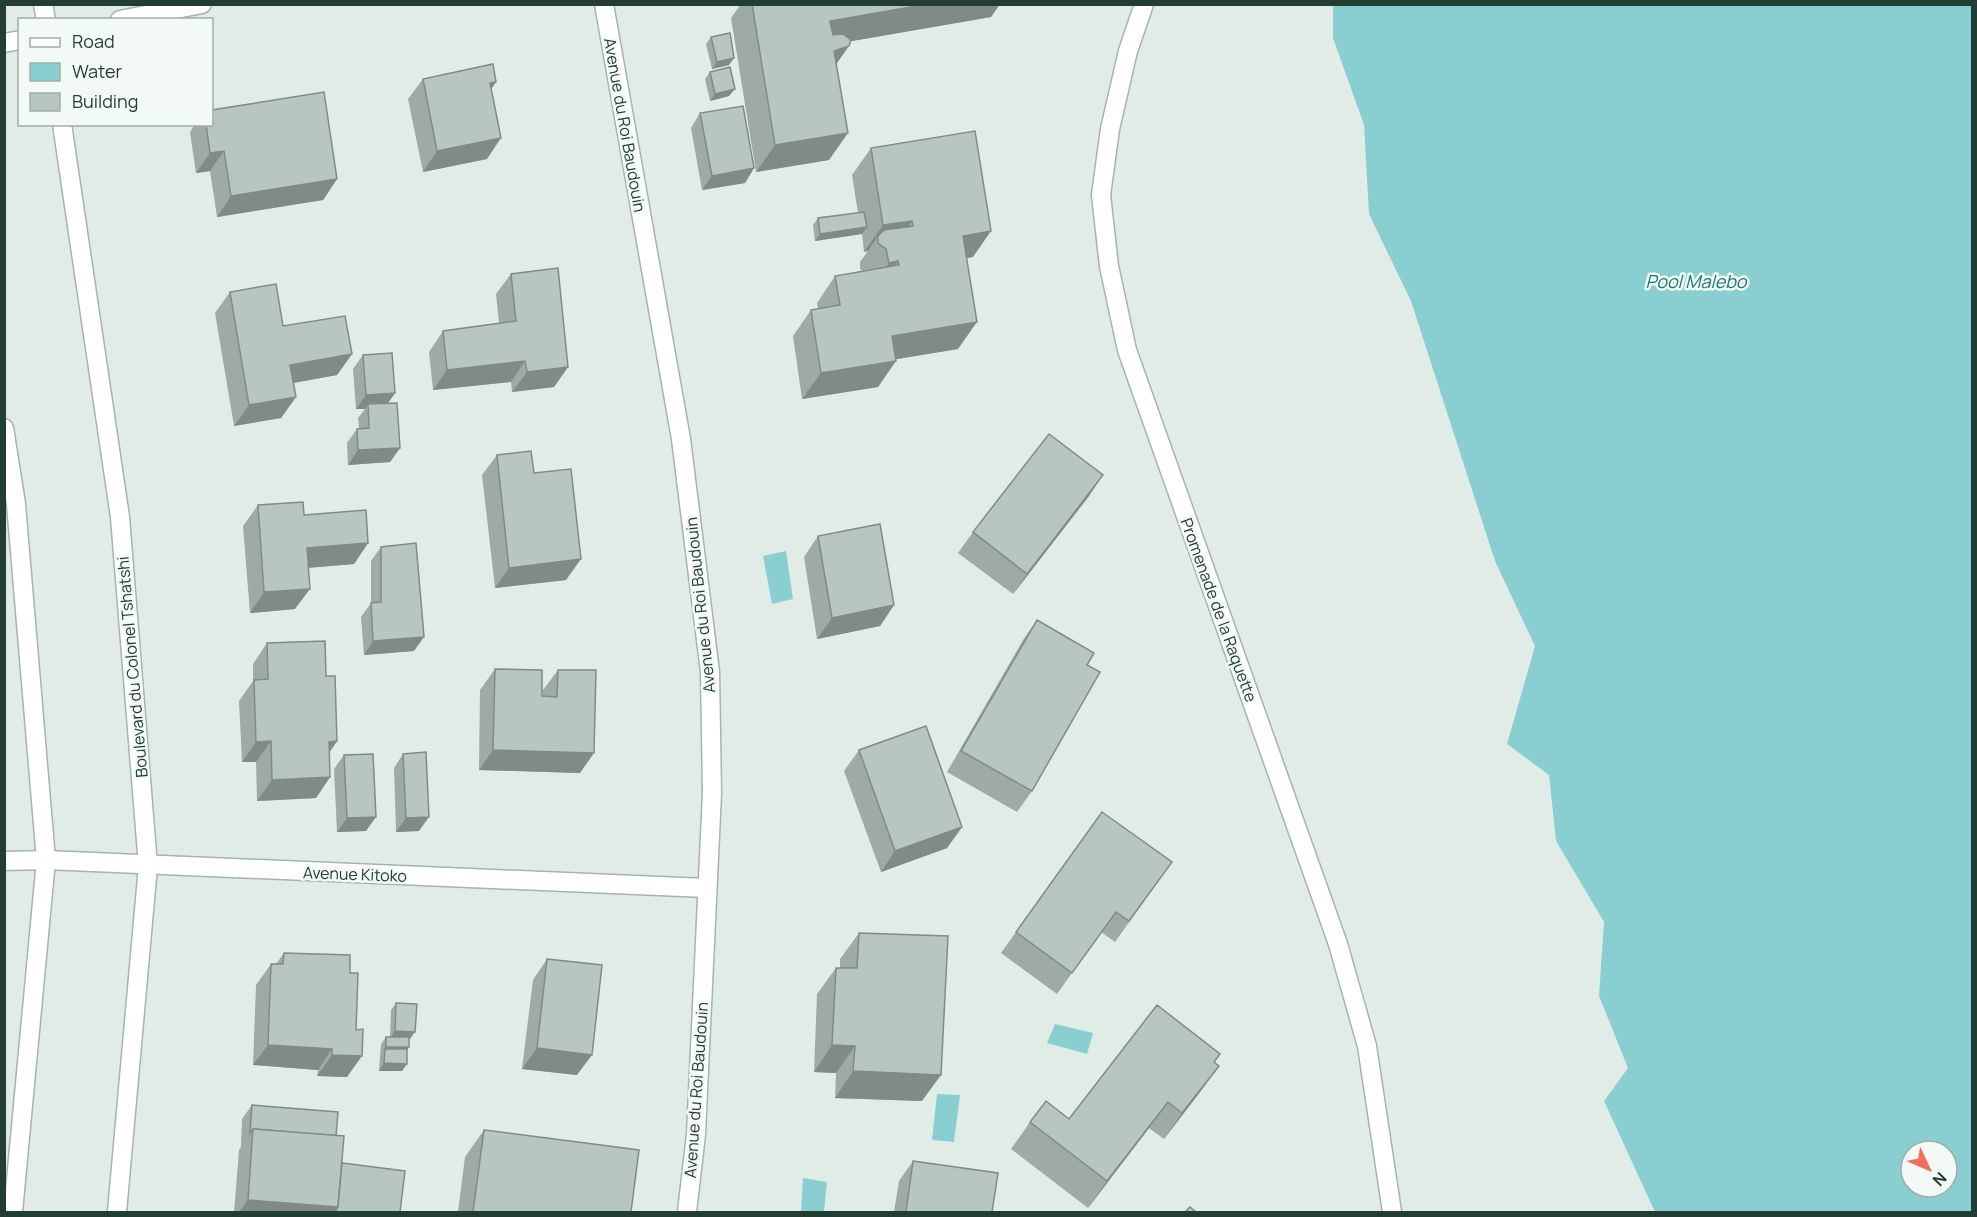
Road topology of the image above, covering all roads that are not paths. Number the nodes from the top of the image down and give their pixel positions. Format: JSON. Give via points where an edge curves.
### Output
{"nodes":[{"id":1,"x":202,"y":4,"type":"edge"},
{"id":2,"x":604,"y":4,"type":"edge"},
{"id":3,"x":1144,"y":4,"type":"edge"},
{"id":4,"x":130,"y":18,"type":"edge"},
{"id":5,"x":62,"y":126,"type":"edge"},
{"id":6,"x":4,"y":428,"type":"edge"},
{"id":7,"x":46,"y":860,"type":"junction"},
{"id":8,"x":4,"y":861,"type":"edge"},
{"id":9,"x":148,"y":866,"type":"junction"},
{"id":10,"x":706,"y":888,"type":"junction"},
{"id":11,"x":13,"y":1212,"type":"edge"},
{"id":12,"x":117,"y":1212,"type":"edge"},
{"id":13,"x":687,"y":1212,"type":"edge"},
{"id":14,"x":1392,"y":1212,"type":"edge"}],
"edges":[{"from":1,"to":4,"type":"street"},
{"from":2,"to":10,"type":"street","name":"Avenue du Roi Baudouin","via":[[681,439],[710,672],[712,793]]},
{"from":3,"to":14,"type":"street","name":"Promenade de la Raquette","via":[[1128,51],[1110,129],[1101,195],[1109,266],[1127,350],[1338,944],[1367,1046]]},
{"from":5,"to":9,"type":"street","name":"Boulevard du Colonel Tshatshi","via":[[120,516]]},
{"from":6,"to":7,"type":"street","via":[[16,504]]},
{"from":7,"to":8,"type":"street","name":"Avenue Kitoko"},
{"from":7,"to":9,"type":"street","name":"Avenue Kitoko"},
{"from":7,"to":11,"type":"street"},
{"from":9,"to":10,"type":"street","name":"Avenue Kitoko"},
{"from":9,"to":12,"type":"street","name":"Boulevard du Colonel Tshatshi"},
{"from":10,"to":13,"type":"street","name":"Avenue du Roi Baudouin","via":[[696,1134]]}]}
